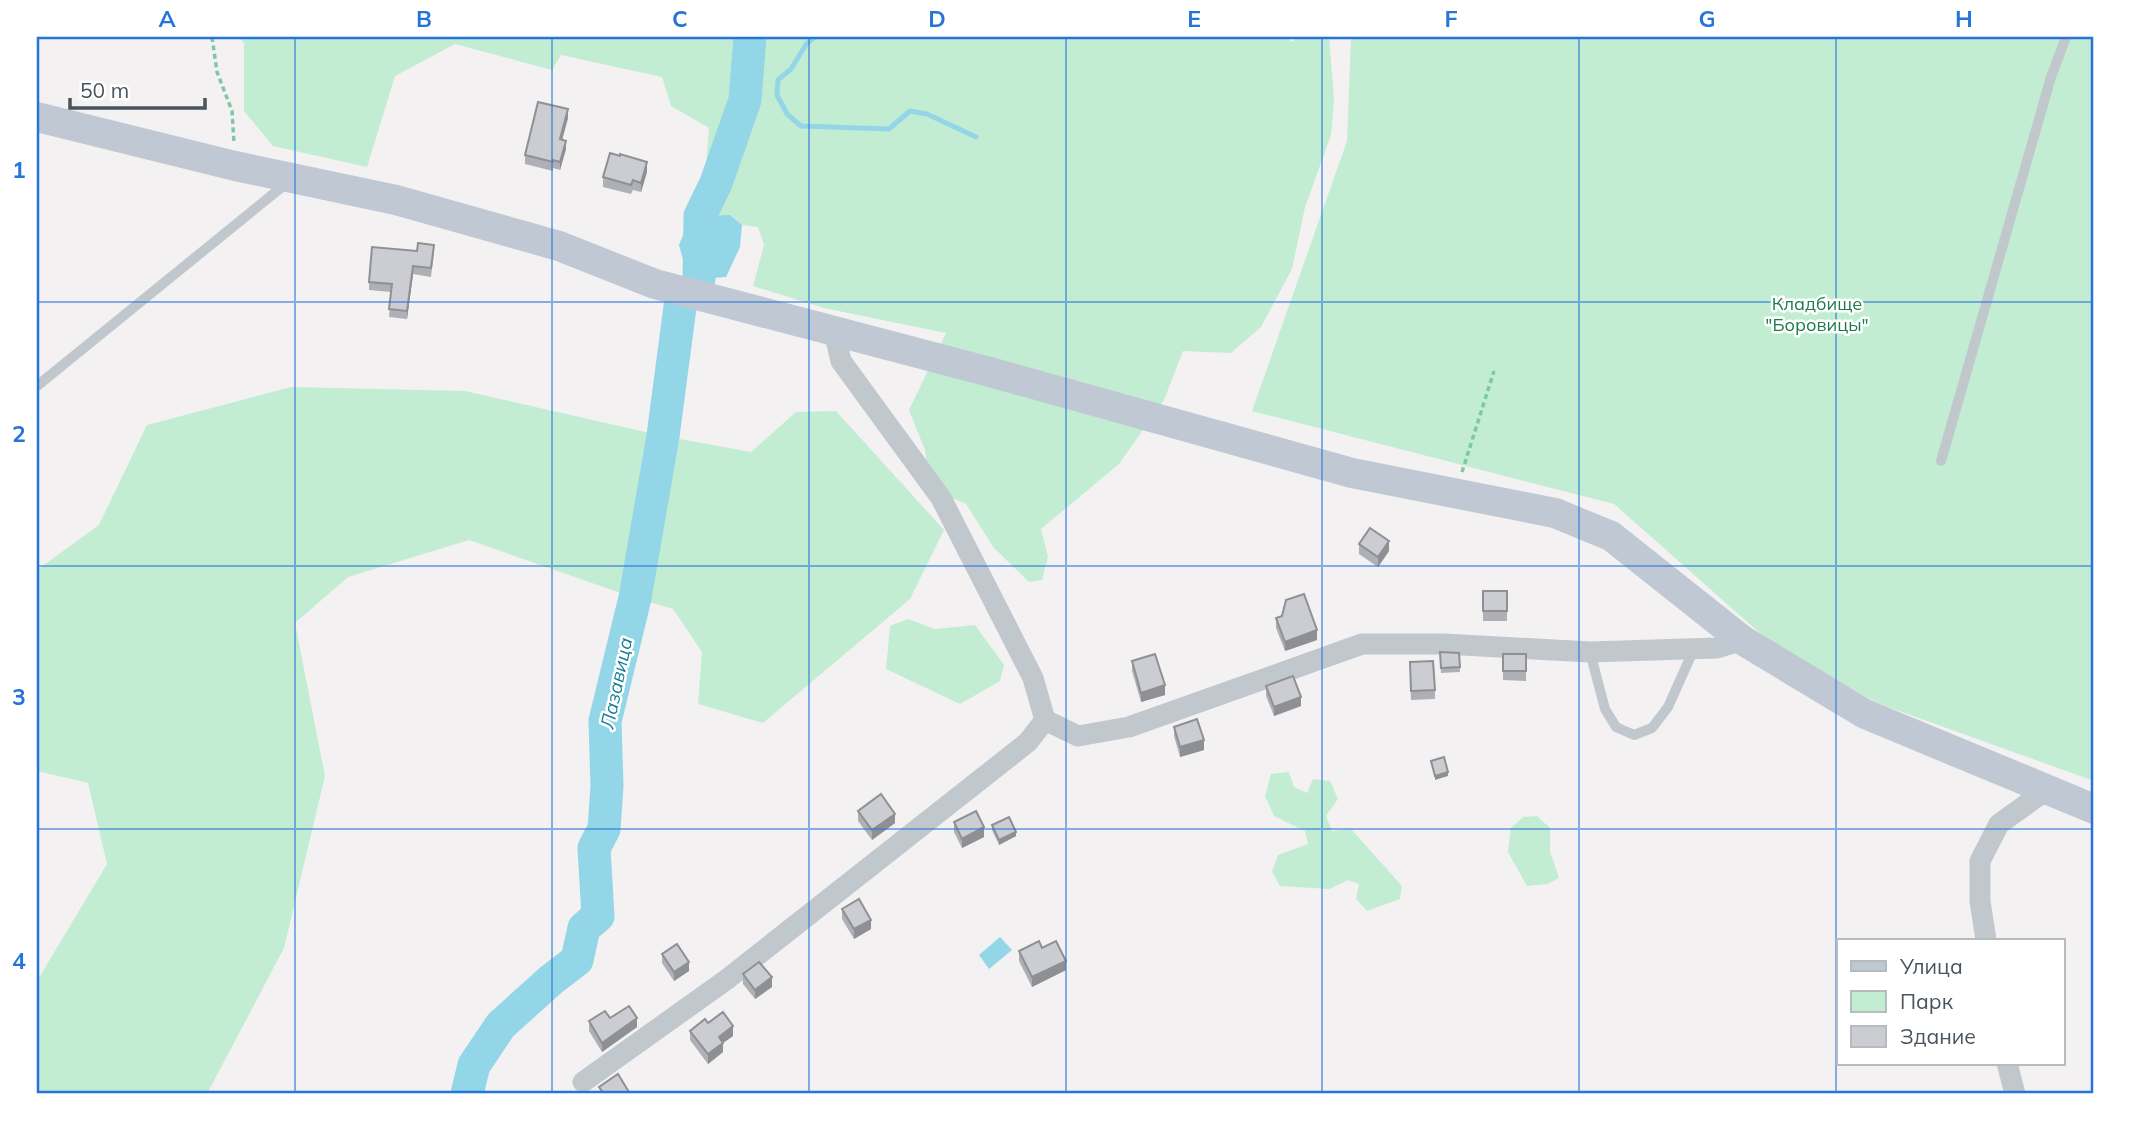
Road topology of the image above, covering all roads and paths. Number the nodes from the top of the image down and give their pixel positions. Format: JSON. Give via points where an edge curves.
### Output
{"nodes":[{"id":1,"x":212,"y":37,"type":"edge"},
{"id":2,"x":2066,"y":37,"type":"edge"},
{"id":3,"x":37,"y":117,"type":"edge"},
{"id":4,"x":235,"y":166,"type":"junction"},
{"id":5,"x":292,"y":178,"type":"junction"},
{"id":6,"x":834,"y":331,"type":"junction"},
{"id":7,"x":1494,"y":370,"type":"dead end"},
{"id":8,"x":37,"y":386,"type":"edge"},
{"id":9,"x":1941,"y":461,"type":"dead end"},
{"id":10,"x":1454,"y":494,"type":"junction"},
{"id":11,"x":1742,"y":640,"type":"junction"},
{"id":12,"x":1694,"y":649,"type":"junction"},
{"id":13,"x":1590,"y":652,"type":"junction"},
{"id":14,"x":1045,"y":720,"type":"junction"},
{"id":15,"x":2048,"y":789,"type":"junction"},
{"id":16,"x":2094,"y":809,"type":"edge"},
{"id":17,"x":1986,"y":939,"type":"edge"},
{"id":18,"x":2007,"y":1064,"type":"edge"},
{"id":19,"x":583,"y":1082,"type":"dead end"},
{"id":20,"x":2015,"y":1094,"type":"edge"}],
"edges":[{"from":1,"to":4,"type":"path","via":[[217,72],[232,111]]},
{"from":2,"to":9,"type":"lane"},
{"from":3,"to":4,"type":"street"},
{"from":4,"to":5,"type":"street"},
{"from":5,"to":6,"type":"street","via":[[421,207],[559,246],[655,284]]},
{"from":5,"to":8,"type":"lane"},
{"from":6,"to":10,"type":"street","via":[[1352,473]]},
{"from":6,"to":14,"type":"street","via":[[841,362],[941,498],[1033,678]]},
{"from":7,"to":10,"type":"path"},
{"from":10,"to":11,"type":"street","via":[[1555,513],[1611,536]]},
{"from":11,"to":12,"type":"street"},
{"from":11,"to":15,"type":"street","via":[[1865,714]]},
{"from":12,"to":13,"type":"street"},
{"from":12,"to":13,"type":"lane","via":[[1668,707],[1652,728],[1634,735],[1616,727],[1605,709]]},
{"from":13,"to":14,"type":"street","via":[[1363,644],[1129,727],[1078,736]]},
{"from":14,"to":19,"type":"street","via":[[1028,742],[726,980]]},
{"from":15,"to":16,"type":"street"},
{"from":15,"to":17,"type":"street","via":[[1999,824],[1980,861]]},
{"from":18,"to":20,"type":"street"}]}
